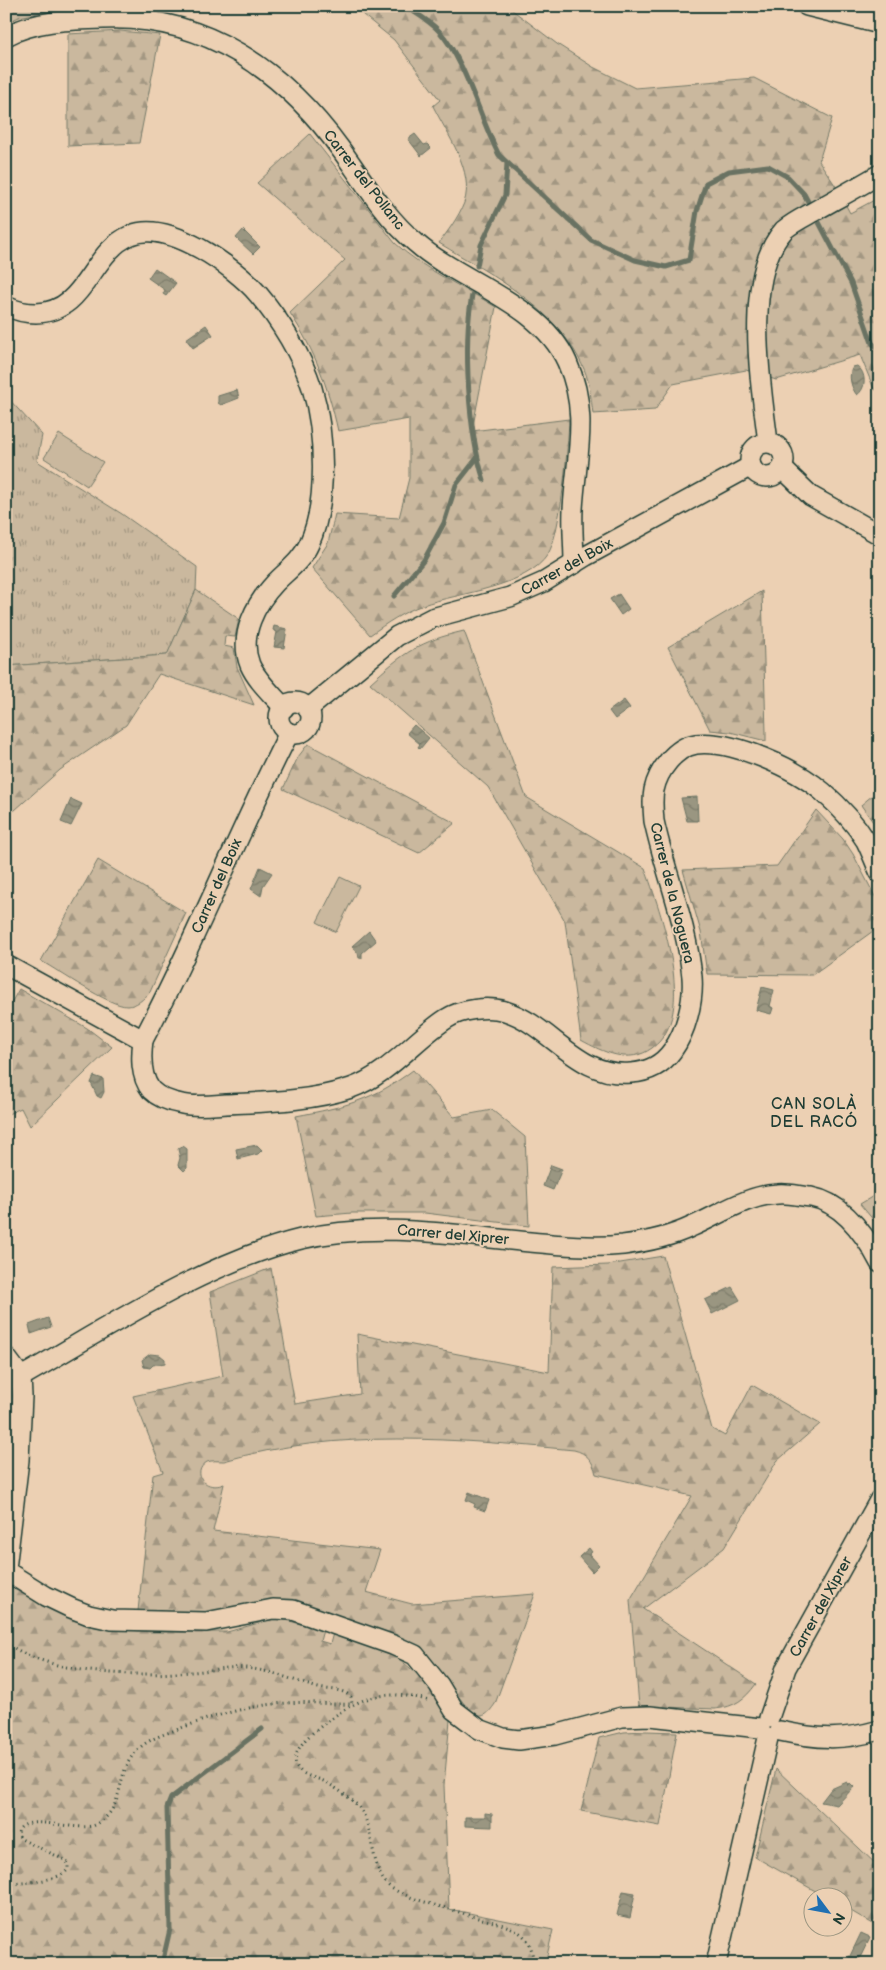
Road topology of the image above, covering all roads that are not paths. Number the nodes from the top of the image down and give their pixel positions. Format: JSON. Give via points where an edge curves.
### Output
{"nodes":[{"id":1,"x":807,"y":6,"type":"edge"},
{"id":2,"x":880,"y":24,"type":"edge"},
{"id":3,"x":6,"y":36,"type":"edge"},
{"id":4,"x":880,"y":174,"type":"edge"},
{"id":5,"x":6,"y":306,"type":"edge"},
{"id":6,"x":768,"y":442,"type":"junction"},
{"id":7,"x":751,"y":466,"type":"junction"},
{"id":8,"x":782,"y":468,"type":"junction"},
{"id":9,"x":880,"y":535,"type":"edge"},
{"id":10,"x":574,"y":564,"type":"junction"},
{"id":11,"x":284,"y":708,"type":"junction"},
{"id":12,"x":308,"y":709,"type":"junction"},
{"id":13,"x":289,"y":733,"type":"junction"},
{"id":14,"x":880,"y":873,"type":"edge"},
{"id":15,"x":6,"y":965,"type":"edge"},
{"id":16,"x":144,"y":1040,"type":"junction"},
{"id":17,"x":880,"y":1263,"type":"edge"},
{"id":18,"x":6,"y":1357,"type":"edge"},
{"id":19,"x":21,"y":1378,"type":"junction"},
{"id":20,"x":880,"y":1499,"type":"edge"},
{"id":21,"x":6,"y":1570,"type":"edge"},
{"id":22,"x":769,"y":1729,"type":"junction"},
{"id":23,"x":880,"y":1730,"type":"edge"},
{"id":24,"x":716,"y":1964,"type":"edge"}],
"edges":[{"from":1,"to":2,"type":"street"},
{"from":3,"to":10,"type":"street","name":"Carrer del Pollanc","via":[[25,28],[68,20],[134,18],[168,22],[232,48],[294,96],[341,150],[373,197],[416,244],[531,318],[567,361],[580,404],[581,433],[573,510]]},
{"from":4,"to":6,"type":"street","via":[[785,230],[769,256],[757,323],[757,359]]},
{"from":5,"to":11,"type":"street","via":[[27,313],[59,308],[79,293],[107,252],[131,235],[147,233],[180,238],[208,253],[258,293],[309,380],[323,447],[319,502],[309,546],[299,561],[260,599],[246,647],[251,666]]},
{"from":6,"to":7,"type":"street","via":[[752,452]]},
{"from":6,"to":8,"type":"street","via":[[783,454]]},
{"from":7,"to":8,"type":"street","via":[[762,477],[772,477]]},
{"from":7,"to":10,"type":"street","name":"Carrer del Boix"},
{"from":8,"to":9,"type":"street","via":[[811,496]]},
{"from":10,"to":12,"type":"street","name":"Carrer del Boix","via":[[510,598],[432,618],[397,636]]},
{"from":11,"to":12,"type":"street","via":[[293,702]]},
{"from":11,"to":13,"type":"street","via":[[280,722]]},
{"from":12,"to":13,"type":"street","via":[[311,719],[307,729],[299,734]]},
{"from":13,"to":16,"type":"street","name":"Carrer del Boix","via":[[246,820],[177,977]]},
{"from":14,"to":16,"type":"street","name":"Carrer de la Noguera","via":[[866,841],[822,791],[759,756],[723,746],[695,744],[672,758],[654,788],[652,801],[656,829],[686,940],[692,981],[683,1032],[667,1057],[653,1067],[623,1074],[594,1068],[516,1016],[488,1008],[448,1017],[381,1071],[351,1088],[277,1101],[184,1105],[163,1099],[151,1090],[144,1076],[141,1054]]},
{"from":15,"to":16,"type":"street"},
{"from":17,"to":19,"type":"street","name":"Carrer del Xiprer","via":[[870,1244],[834,1207],[814,1198],[778,1194],[746,1202],[669,1236],[625,1245],[565,1245],[397,1230],[339,1232],[275,1247],[215,1271],[158,1299]]},
{"from":18,"to":19,"type":"street"},
{"from":19,"to":21,"type":"street","via":[[19,1460]]},
{"from":20,"to":22,"type":"street","name":"Carrer del Xiprer","via":[[786,1668]]},
{"from":21,"to":22,"type":"street","via":[[71,1608],[112,1620],[206,1622],[273,1609],[293,1610],[393,1645],[415,1656],[465,1720],[490,1735],[519,1740],[555,1735],[622,1717],[650,1716]]},
{"from":22,"to":23,"type":"street","via":[[829,1740]]},
{"from":22,"to":24,"type":"street","name":"Carrer del Xiprer"}]}
